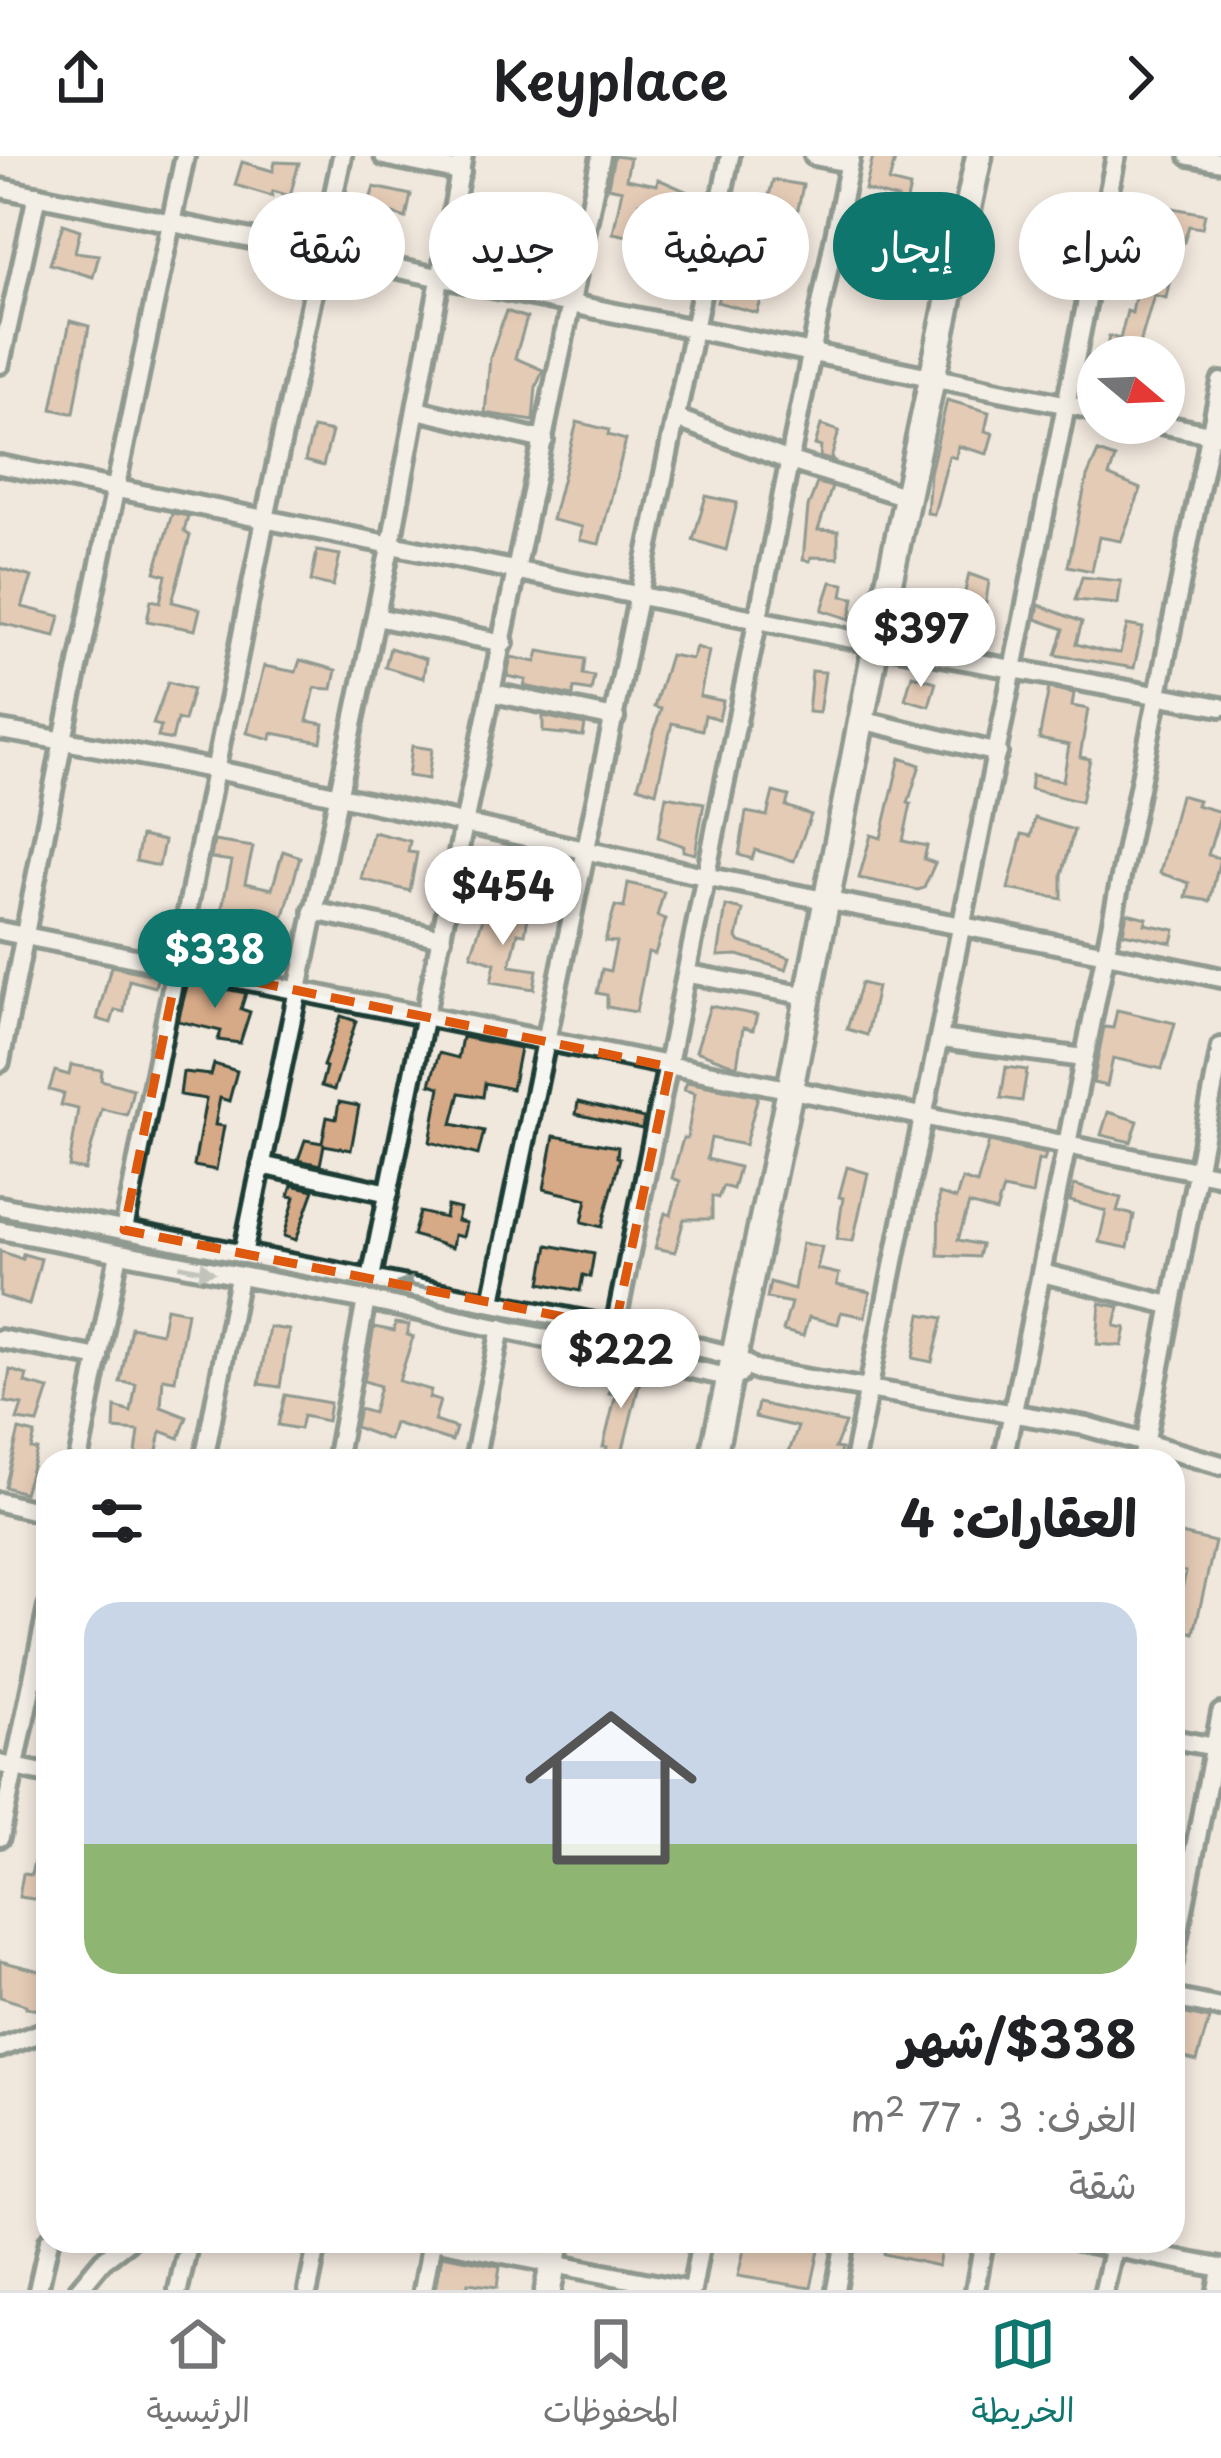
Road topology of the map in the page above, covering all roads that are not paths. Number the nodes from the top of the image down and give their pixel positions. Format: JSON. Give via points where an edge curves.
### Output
{"nodes":[{"id":1,"x":185,"y":156,"type":"edge"},
{"id":2,"x":342,"y":156,"type":"edge"},
{"id":3,"x":384,"y":156,"type":"edge"},
{"id":4,"x":601,"y":156,"type":"edge"},
{"id":5,"x":730,"y":156,"type":"edge"},
{"id":6,"x":814,"y":156,"type":"edge"},
{"id":7,"x":979,"y":156,"type":"edge"},
{"id":8,"x":1116,"y":156,"type":"edge"},
{"id":9,"x":1189,"y":156,"type":"edge"},
{"id":10,"x":850,"y":159,"type":"edge"},
{"id":11,"x":1221,"y":162,"type":"edge"},
{"id":12,"x":462,"y":164,"type":"edge"},
{"id":13,"x":0,"y":188,"type":"edge"},
{"id":14,"x":335,"y":192,"type":"edge"},
{"id":15,"x":37,"y":195,"type":"junction"},
{"id":16,"x":170,"y":223,"type":"junction"},
{"id":17,"x":248,"y":239,"type":"edge"},
{"id":18,"x":312,"y":300,"type":"edge"},
{"id":19,"x":438,"y":300,"type":"edge"},
{"id":20,"x":544,"y":300,"type":"edge"},
{"id":21,"x":572,"y":306,"type":"junction"},
{"id":22,"x":696,"y":331,"type":"junction"},
{"id":23,"x":810,"y":353,"type":"junction"},
{"id":24,"x":0,"y":364,"type":"edge"},
{"id":25,"x":932,"y":377,"type":"junction"},
{"id":26,"x":1221,"y":382,"type":"edge"},
{"id":27,"x":1065,"y":405,"type":"junction"},
{"id":28,"x":1077,"y":407,"type":"edge"},
{"id":29,"x":417,"y":410,"type":"junction"},
{"id":30,"x":679,"y":419,"type":"junction"},
{"id":31,"x":1185,"y":429,"type":"edge"},
{"id":32,"x":1216,"y":435,"type":"edge"},
{"id":33,"x":544,"y":440,"type":"junction"},
{"id":34,"x":787,"y":460,"type":"junction"},
{"id":35,"x":0,"y":465,"type":"edge"},
{"id":36,"x":115,"y":487,"type":"junction"},
{"id":37,"x":907,"y":497,"type":"junction"},
{"id":38,"x":265,"y":519,"type":"junction"},
{"id":39,"x":391,"y":543,"type":"junction"},
{"id":40,"x":519,"y":568,"type":"junction"},
{"id":41,"x":640,"y":594,"type":"junction"},
{"id":42,"x":376,"y":617,"type":"junction"},
{"id":43,"x":756,"y":619,"type":"junction"},
{"id":44,"x":504,"y":643,"type":"junction"},
{"id":45,"x":876,"y":644,"type":"junction"},
{"id":46,"x":1014,"y":667,"type":"junction"},
{"id":47,"x":494,"y":693,"type":"junction"},
{"id":48,"x":1158,"y":695,"type":"junction"},
{"id":49,"x":1221,"y":707,"type":"edge"},
{"id":50,"x":615,"y":718,"type":"junction"},
{"id":51,"x":861,"y":720,"type":"junction"},
{"id":52,"x":0,"y":730,"type":"edge"},
{"id":53,"x":62,"y":740,"type":"junction"},
{"id":54,"x":998,"y":753,"type":"junction"},
{"id":55,"x":217,"y":771,"type":"junction"},
{"id":56,"x":337,"y":798,"type":"junction"},
{"id":57,"x":464,"y":826,"type":"junction"},
{"id":58,"x":586,"y":851,"type":"junction"},
{"id":59,"x":708,"y":877,"type":"junction"},
{"id":60,"x":826,"y":902,"type":"junction"},
{"id":61,"x":313,"y":911,"type":"junction"},
{"id":62,"x":964,"y":926,"type":"junction"},
{"id":63,"x":0,"y":931,"type":"edge"},
{"id":64,"x":25,"y":936,"type":"junction"},
{"id":65,"x":442,"y":938,"type":"junction"},
{"id":66,"x":1106,"y":952,"type":"junction"},
{"id":67,"x":178,"y":966,"type":"junction"},
{"id":68,"x":688,"y":974,"type":"junction"},
{"id":69,"x":1221,"y":978,"type":"edge"},
{"id":70,"x":297,"y":990,"type":"junction"},
{"id":71,"x":808,"y":996,"type":"junction"},
{"id":72,"x":426,"y":1018,"type":"junction"},
{"id":73,"x":941,"y":1039,"type":"junction"},
{"id":74,"x":546,"y":1042,"type":"junction"},
{"id":75,"x":1221,"y":1047,"type":"edge"},
{"id":76,"x":1084,"y":1058,"type":"junction"},
{"id":77,"x":0,"y":1062,"type":"edge"},
{"id":78,"x":670,"y":1067,"type":"junction"},
{"id":79,"x":790,"y":1090,"type":"junction"},
{"id":80,"x":926,"y":1116,"type":"junction"},
{"id":81,"x":1068,"y":1145,"type":"junction"},
{"id":82,"x":260,"y":1165,"type":"junction"},
{"id":83,"x":1196,"y":1171,"type":"junction"},
{"id":84,"x":1221,"y":1176,"type":"edge"},
{"id":85,"x":388,"y":1193,"type":"junction"},
{"id":86,"x":0,"y":1206,"type":"edge"},
{"id":87,"x":0,"y":1230,"type":"edge"},
{"id":88,"x":124,"y":1230,"type":"junction"},
{"id":89,"x":119,"y":1253,"type":"junction"},
{"id":90,"x":243,"y":1254,"type":"junction"},
{"id":91,"x":1042,"y":1273,"type":"junction"},
{"id":92,"x":238,"y":1277,"type":"junction"},
{"id":93,"x":370,"y":1278,"type":"junction"},
{"id":94,"x":366,"y":1300,"type":"junction"},
{"id":95,"x":492,"y":1301,"type":"junction"},
{"id":96,"x":1170,"y":1305,"type":"junction"},
{"id":97,"x":615,"y":1327,"type":"junction"},
{"id":98,"x":500,"y":1328,"type":"junction"},
{"id":99,"x":0,"y":1339,"type":"edge"},
{"id":100,"x":98,"y":1358,"type":"junction"},
{"id":101,"x":731,"y":1366,"type":"junction"},
{"id":102,"x":868,"y":1389,"type":"junction"},
{"id":103,"x":1013,"y":1413,"type":"junction"},
{"id":104,"x":80,"y":1449,"type":"edge"},
{"id":105,"x":206,"y":1449,"type":"edge"},
{"id":106,"x":338,"y":1449,"type":"edge"},
{"id":107,"x":476,"y":1449,"type":"edge"},
{"id":108,"x":714,"y":1449,"type":"edge"},
{"id":109,"x":856,"y":1449,"type":"edge"},
{"id":110,"x":1006,"y":1449,"type":"edge"},
{"id":111,"x":1137,"y":1449,"type":"edge"},
{"id":112,"x":1145,"y":1449,"type":"edge"},
{"id":113,"x":1185,"y":1459,"type":"edge"},
{"id":114,"x":1221,"y":1465,"type":"edge"},
{"id":115,"x":0,"y":1502,"type":"edge"},
{"id":116,"x":36,"y":1511,"type":"edge"},
{"id":117,"x":36,"y":1654,"type":"edge"},
{"id":118,"x":1221,"y":1713,"type":"edge"},
{"id":119,"x":1185,"y":1741,"type":"edge"},
{"id":120,"x":1218,"y":1748,"type":"edge"},
{"id":121,"x":8,"y":1765,"type":"edge"},
{"id":122,"x":0,"y":1837,"type":"edge"},
{"id":123,"x":1185,"y":1905,"type":"edge"},
{"id":124,"x":1185,"y":2000,"type":"edge"},
{"id":125,"x":1221,"y":2008,"type":"edge"},
{"id":126,"x":36,"y":2034,"type":"edge"},
{"id":127,"x":0,"y":2048,"type":"edge"},
{"id":128,"x":46,"y":2253,"type":"edge"},
{"id":129,"x":113,"y":2253,"type":"edge"},
{"id":130,"x":186,"y":2253,"type":"edge"},
{"id":131,"x":316,"y":2253,"type":"edge"},
{"id":132,"x":432,"y":2253,"type":"edge"},
{"id":133,"x":555,"y":2253,"type":"edge"},
{"id":134,"x":558,"y":2253,"type":"edge"},
{"id":135,"x":698,"y":2253,"type":"edge"},
{"id":136,"x":843,"y":2253,"type":"edge"},
{"id":137,"x":983,"y":2253,"type":"edge"},
{"id":138,"x":1112,"y":2253,"type":"edge"},
{"id":139,"x":1150,"y":2253,"type":"edge"},
{"id":140,"x":1221,"y":2269,"type":"edge"},
{"id":141,"x":38,"y":2290,"type":"edge"},
{"id":142,"x":78,"y":2290,"type":"edge"},
{"id":143,"x":178,"y":2290,"type":"edge"},
{"id":144,"x":308,"y":2290,"type":"edge"},
{"id":145,"x":423,"y":2290,"type":"edge"},
{"id":146,"x":548,"y":2290,"type":"edge"},
{"id":147,"x":688,"y":2290,"type":"edge"},
{"id":148,"x":836,"y":2290,"type":"edge"},
{"id":149,"x":975,"y":2290,"type":"edge"},
{"id":150,"x":1104,"y":2290,"type":"edge"},
{"id":151,"x":1216,"y":2290,"type":"edge"}],
"edges":[{"from":1,"to":16,"type":"street"},
{"from":2,"to":14,"type":"street"},
{"from":3,"to":12,"type":"street"},
{"from":4,"to":21,"type":"street"},
{"from":5,"to":22,"type":"street"},
{"from":6,"to":10,"type":"street"},
{"from":7,"to":25,"type":"street"},
{"from":8,"to":27,"type":"street"},
{"from":9,"to":11,"type":"street"},
{"from":10,"to":23,"type":"street"},
{"from":13,"to":15,"type":"street"},
{"from":15,"to":16,"type":"street"},
{"from":15,"to":24,"type":"street"},
{"from":16,"to":17,"type":"street"},
{"from":16,"to":36,"type":"street"},
{"from":18,"to":38,"type":"street"},
{"from":19,"to":29,"type":"street"},
{"from":20,"to":21,"type":"street"},
{"from":21,"to":22,"type":"street"},
{"from":21,"to":33,"type":"street"},
{"from":22,"to":23,"type":"street"},
{"from":22,"to":30,"type":"street"},
{"from":23,"to":25,"type":"street"},
{"from":23,"to":34,"type":"street"},
{"from":25,"to":27,"type":"street"},
{"from":25,"to":37,"type":"street"},
{"from":26,"to":32,"type":"street"},
{"from":27,"to":28,"type":"street"},
{"from":27,"to":46,"type":"street"},
{"from":29,"to":33,"type":"street"},
{"from":29,"to":39,"type":"street"},
{"from":30,"to":34,"type":"street"},
{"from":30,"to":41,"type":"street"},
{"from":31,"to":32,"type":"street"},
{"from":32,"to":48,"type":"street"},
{"from":33,"to":40,"type":"street"},
{"from":34,"to":37,"type":"street"},
{"from":34,"to":43,"type":"street"},
{"from":35,"to":36,"type":"street"},
{"from":36,"to":38,"type":"street"},
{"from":36,"to":53,"type":"street"},
{"from":37,"to":45,"type":"street"},
{"from":38,"to":39,"type":"street"},
{"from":38,"to":55,"type":"street"},
{"from":39,"to":40,"type":"street"},
{"from":39,"to":42,"type":"street"},
{"from":40,"to":41,"type":"street"},
{"from":40,"to":44,"type":"street"},
{"from":41,"to":43,"type":"street"},
{"from":41,"to":50,"type":"street"},
{"from":42,"to":44,"type":"street"},
{"from":42,"to":56,"type":"street"},
{"from":43,"to":45,"type":"street"},
{"from":43,"to":59,"type":"street"},
{"from":44,"to":47,"type":"street"},
{"from":45,"to":46,"type":"street"},
{"from":45,"to":51,"type":"street"},
{"from":46,"to":48,"type":"street"},
{"from":46,"to":54,"type":"street"},
{"from":47,"to":50,"type":"street"},
{"from":47,"to":57,"type":"street"},
{"from":48,"to":49,"type":"street"},
{"from":48,"to":66,"type":"street"},
{"from":50,"to":58,"type":"street"},
{"from":51,"to":54,"type":"street"},
{"from":51,"to":60,"type":"street"},
{"from":52,"to":53,"type":"street"},
{"from":53,"to":55,"type":"street"},
{"from":53,"to":64,"type":"street"},
{"from":54,"to":62,"type":"street"},
{"from":55,"to":56,"type":"street"},
{"from":55,"to":67,"type":"street"},
{"from":56,"to":57,"type":"street"},
{"from":56,"to":61,"type":"street"},
{"from":57,"to":58,"type":"street"},
{"from":57,"to":65,"type":"street"},
{"from":58,"to":59,"type":"street"},
{"from":58,"to":74,"type":"street"},
{"from":59,"to":60,"type":"street"},
{"from":59,"to":68,"type":"street"},
{"from":60,"to":62,"type":"street"},
{"from":60,"to":71,"type":"street"},
{"from":61,"to":65,"type":"street"},
{"from":61,"to":70,"type":"street"},
{"from":62,"to":66,"type":"street"},
{"from":62,"to":73,"type":"street"},
{"from":63,"to":64,"type":"street"},
{"from":64,"to":67,"type":"street"},
{"from":64,"to":77,"type":"street"},
{"from":65,"to":72,"type":"street"},
{"from":66,"to":69,"type":"street"},
{"from":66,"to":76,"type":"street"},
{"from":67,"to":70,"type":"street"},
{"from":67,"to":88,"type":"street"},
{"from":68,"to":71,"type":"street"},
{"from":68,"to":78,"type":"street"},
{"from":70,"to":72,"type":"street"},
{"from":70,"to":82,"type":"street"},
{"from":71,"to":79,"type":"street"},
{"from":72,"to":74,"type":"street"},
{"from":72,"to":85,"type":"street"},
{"from":73,"to":76,"type":"street"},
{"from":73,"to":80,"type":"street"},
{"from":74,"to":78,"type":"street"},
{"from":74,"to":95,"type":"street"},
{"from":75,"to":83,"type":"street"},
{"from":76,"to":81,"type":"street"},
{"from":78,"to":79,"type":"street"},
{"from":78,"to":97,"type":"street"},
{"from":79,"to":80,"type":"street"},
{"from":79,"to":101,"type":"street"},
{"from":80,"to":81,"type":"street"},
{"from":80,"to":102,"type":"street"},
{"from":81,"to":83,"type":"street"},
{"from":81,"to":91,"type":"street"},
{"from":82,"to":85,"type":"street"},
{"from":82,"to":90,"type":"street"},
{"from":83,"to":84,"type":"street"},
{"from":83,"to":96,"type":"street"},
{"from":85,"to":93,"type":"street"},
{"from":86,"to":88,"type":"street"},
{"from":87,"to":89,"type":"street"},
{"from":88,"to":90,"type":"street"},
{"from":89,"to":92,"type":"street","one_way":true},
{"from":89,"to":100,"type":"street"},
{"from":90,"to":93,"type":"street"},
{"from":91,"to":96,"type":"street"},
{"from":91,"to":103,"type":"street"},
{"from":92,"to":94,"type":"street"},
{"from":92,"to":105,"type":"street"},
{"from":95,"to":93,"type":"street","one_way":true},
{"from":94,"to":98,"type":"street"},
{"from":94,"to":106,"type":"street"},
{"from":95,"to":97,"type":"street"},
{"from":96,"to":112,"type":"street"},
{"from":97,"to":101,"type":"street"},
{"from":98,"to":101,"type":"street"},
{"from":98,"to":107,"type":"street"},
{"from":99,"to":100,"type":"street"},
{"from":100,"to":104,"type":"street"},
{"from":101,"to":102,"type":"street"},
{"from":101,"to":108,"type":"street"},
{"from":102,"to":103,"type":"street"},
{"from":102,"to":109,"type":"street"},
{"from":103,"to":110,"type":"street"},
{"from":103,"to":111,"type":"street","via":[[1086,1426]]},
{"from":113,"to":114,"type":"street"},
{"from":115,"to":116,"type":"street"},
{"from":117,"to":121,"type":"street"},
{"from":118,"to":120,"type":"street"},
{"from":119,"to":120,"type":"street"},
{"from":120,"to":123,"type":"street"},
{"from":121,"to":122,"type":"street"},
{"from":124,"to":125,"type":"street"},
{"from":126,"to":127,"type":"street"},
{"from":128,"to":141,"type":"street"},
{"from":129,"to":142,"type":"street"},
{"from":130,"to":143,"type":"street"},
{"from":131,"to":144,"type":"street"},
{"from":132,"to":145,"type":"street"},
{"from":133,"to":146,"type":"street"},
{"from":134,"to":147,"type":"street"},
{"from":135,"to":147,"type":"street"},
{"from":136,"to":148,"type":"street"},
{"from":137,"to":149,"type":"street"},
{"from":138,"to":150,"type":"street"},
{"from":139,"to":140,"type":"street"},
{"from":140,"to":151,"type":"street"}]}
